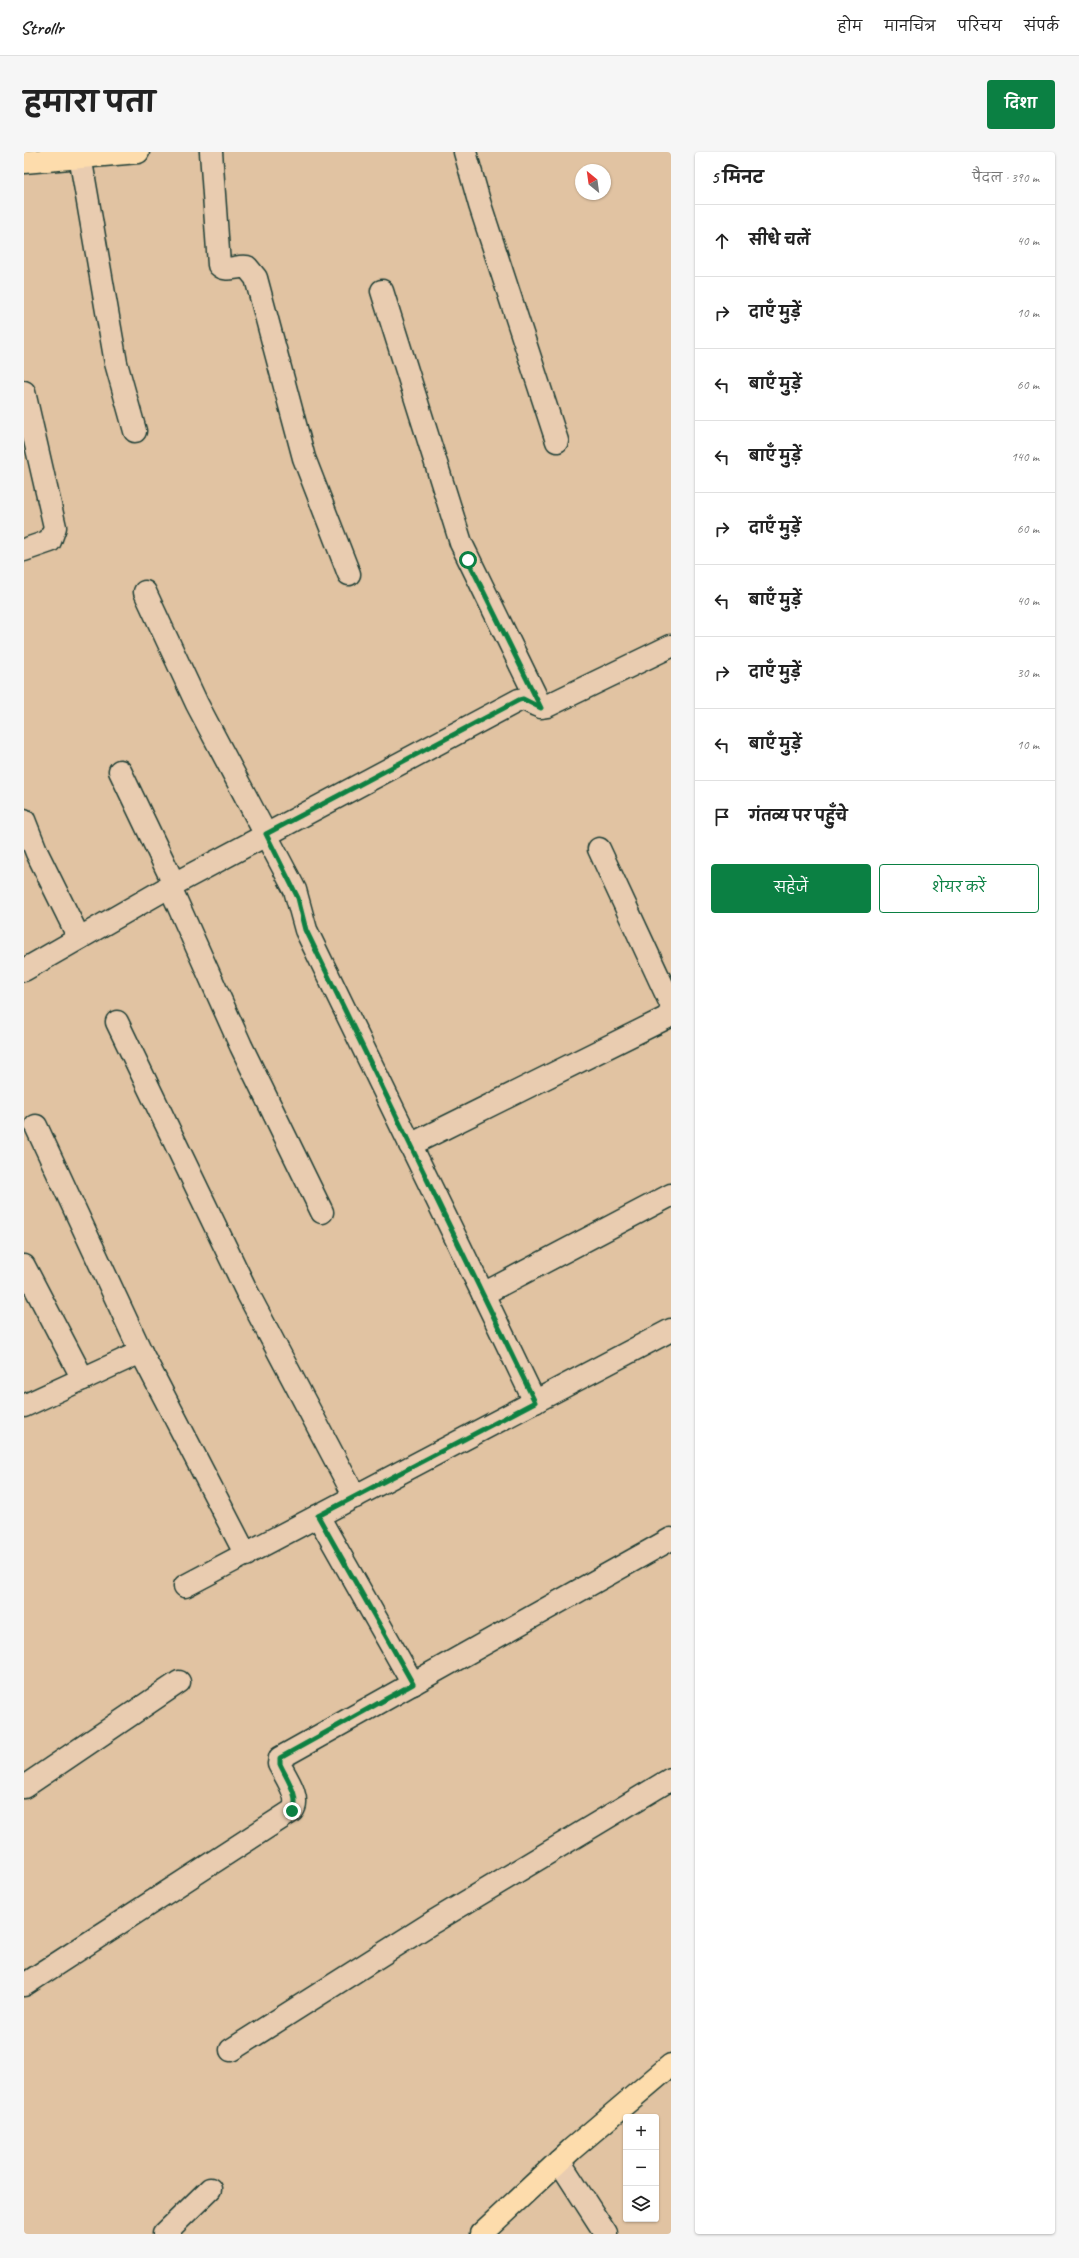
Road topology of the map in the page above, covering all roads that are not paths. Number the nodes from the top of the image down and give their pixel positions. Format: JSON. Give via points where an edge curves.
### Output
{"nodes":[{"id":1,"x":138,"y":152,"type":"edge"},
{"id":2,"x":211,"y":152,"type":"edge"},
{"id":3,"x":465,"y":152,"type":"edge"},
{"id":4,"x":80,"y":156,"type":"junction"},
{"id":5,"x":24,"y":162,"type":"edge"},
{"id":6,"x":382,"y":291,"type":"dead end"},
{"id":7,"x":24,"y":392,"type":"edge"},
{"id":8,"x":27,"y":418,"type":"edge"},
{"id":9,"x":135,"y":431,"type":"dead end"},
{"id":10,"x":557,"y":441,"type":"dead end"},
{"id":11,"x":24,"y":550,"type":"edge"},
{"id":12,"x":349,"y":574,"type":"dead end"},
{"id":13,"x":145,"y":592,"type":"dead end"},
{"id":14,"x":671,"y":646,"type":"edge"},
{"id":15,"x":541,"y":708,"type":"junction"},
{"id":16,"x":120,"y":771,"type":"dead end"},
{"id":17,"x":24,"y":820,"type":"edge"},
{"id":18,"x":266,"y":834,"type":"junction"},
{"id":19,"x":599,"y":850,"type":"dead end"},
{"id":20,"x":172,"y":885,"type":"junction"},
{"id":21,"x":78,"y":938,"type":"junction"},
{"id":22,"x":24,"y":970,"type":"edge"},
{"id":23,"x":671,"y":1004,"type":"edge"},
{"id":24,"x":671,"y":1012,"type":"edge"},
{"id":25,"x":117,"y":1022,"type":"dead end"},
{"id":26,"x":36,"y":1126,"type":"dead end"},
{"id":27,"x":410,"y":1145,"type":"junction"},
{"id":28,"x":671,"y":1195,"type":"edge"},
{"id":29,"x":322,"y":1212,"type":"dead end"},
{"id":30,"x":24,"y":1266,"type":"edge"},
{"id":31,"x":483,"y":1294,"type":"junction"},
{"id":32,"x":671,"y":1330,"type":"edge"},
{"id":33,"x":141,"y":1352,"type":"junction"},
{"id":34,"x":83,"y":1379,"type":"junction"},
{"id":35,"x":535,"y":1402,"type":"junction"},
{"id":36,"x":24,"y":1406,"type":"edge"},
{"id":37,"x":355,"y":1497,"type":"junction"},
{"id":38,"x":318,"y":1516,"type":"junction"},
{"id":39,"x":671,"y":1539,"type":"edge"},
{"id":40,"x":246,"y":1555,"type":"junction"},
{"id":41,"x":185,"y":1586,"type":"dead end"},
{"id":42,"x":179,"y":1682,"type":"dead end"},
{"id":43,"x":413,"y":1684,"type":"junction"},
{"id":44,"x":671,"y":1779,"type":"edge"},
{"id":45,"x":24,"y":1787,"type":"edge"},
{"id":46,"x":24,"y":1985,"type":"edge"},
{"id":47,"x":231,"y":2050,"type":"dead end"},
{"id":48,"x":671,"y":2065,"type":"edge"},
{"id":49,"x":559,"y":2161,"type":"junction"},
{"id":50,"x":210,"y":2189,"type":"dead end"},
{"id":51,"x":164,"y":2234,"type":"edge"},
{"id":52,"x":481,"y":2234,"type":"edge"},
{"id":53,"x":606,"y":2234,"type":"edge"}],
"edges":[{"from":1,"to":4,"type":"main road"},
{"from":2,"to":12,"type":"street","via":[[219,265],[222,269],[247,267],[256,278],[304,458]]},
{"from":3,"to":10,"type":"street"},
{"from":4,"to":5,"type":"main road"},
{"from":4,"to":9,"type":"street","via":[[111,342]]},
{"from":6,"to":15,"type":"street","via":[[461,543]]},
{"from":7,"to":8,"type":"street"},
{"from":8,"to":11,"type":"street","via":[[55,527],[50,541]]},
{"from":13,"to":18,"type":"street","via":[[197,704]]},
{"from":14,"to":15,"type":"street"},
{"from":15,"to":18,"type":"street","via":[[523,699],[519,700]]},
{"from":16,"to":20,"type":"street"},
{"from":17,"to":21,"type":"street"},
{"from":18,"to":20,"type":"street"},
{"from":18,"to":27,"type":"street","via":[[298,898],[306,930]]},
{"from":19,"to":23,"type":"street"},
{"from":20,"to":21,"type":"street"},
{"from":20,"to":29,"type":"street","via":[[241,1046]]},
{"from":21,"to":22,"type":"street"},
{"from":24,"to":27,"type":"street","via":[[666,1018]]},
{"from":25,"to":37,"type":"street","via":[[246,1290]]},
{"from":26,"to":33,"type":"street"},
{"from":27,"to":31,"type":"street"},
{"from":28,"to":31,"type":"street"},
{"from":30,"to":34,"type":"street"},
{"from":31,"to":35,"type":"street"},
{"from":32,"to":35,"type":"street"},
{"from":33,"to":34,"type":"street"},
{"from":33,"to":40,"type":"street"},
{"from":34,"to":36,"type":"street"},
{"from":35,"to":37,"type":"street"},
{"from":37,"to":38,"type":"street"},
{"from":38,"to":40,"type":"street"},
{"from":38,"to":43,"type":"street"},
{"from":39,"to":43,"type":"street"},
{"from":40,"to":41,"type":"street"},
{"from":42,"to":45,"type":"street"},
{"from":43,"to":46,"type":"street","via":[[280,1758],[280,1764],[296,1800],[295,1807],[288,1815]]},
{"from":44,"to":47,"type":"street","via":[[433,1922]]},
{"from":48,"to":49,"type":"main road"},
{"from":49,"to":52,"type":"main road"},
{"from":49,"to":53,"type":"street"},
{"from":50,"to":51,"type":"street"}]}
